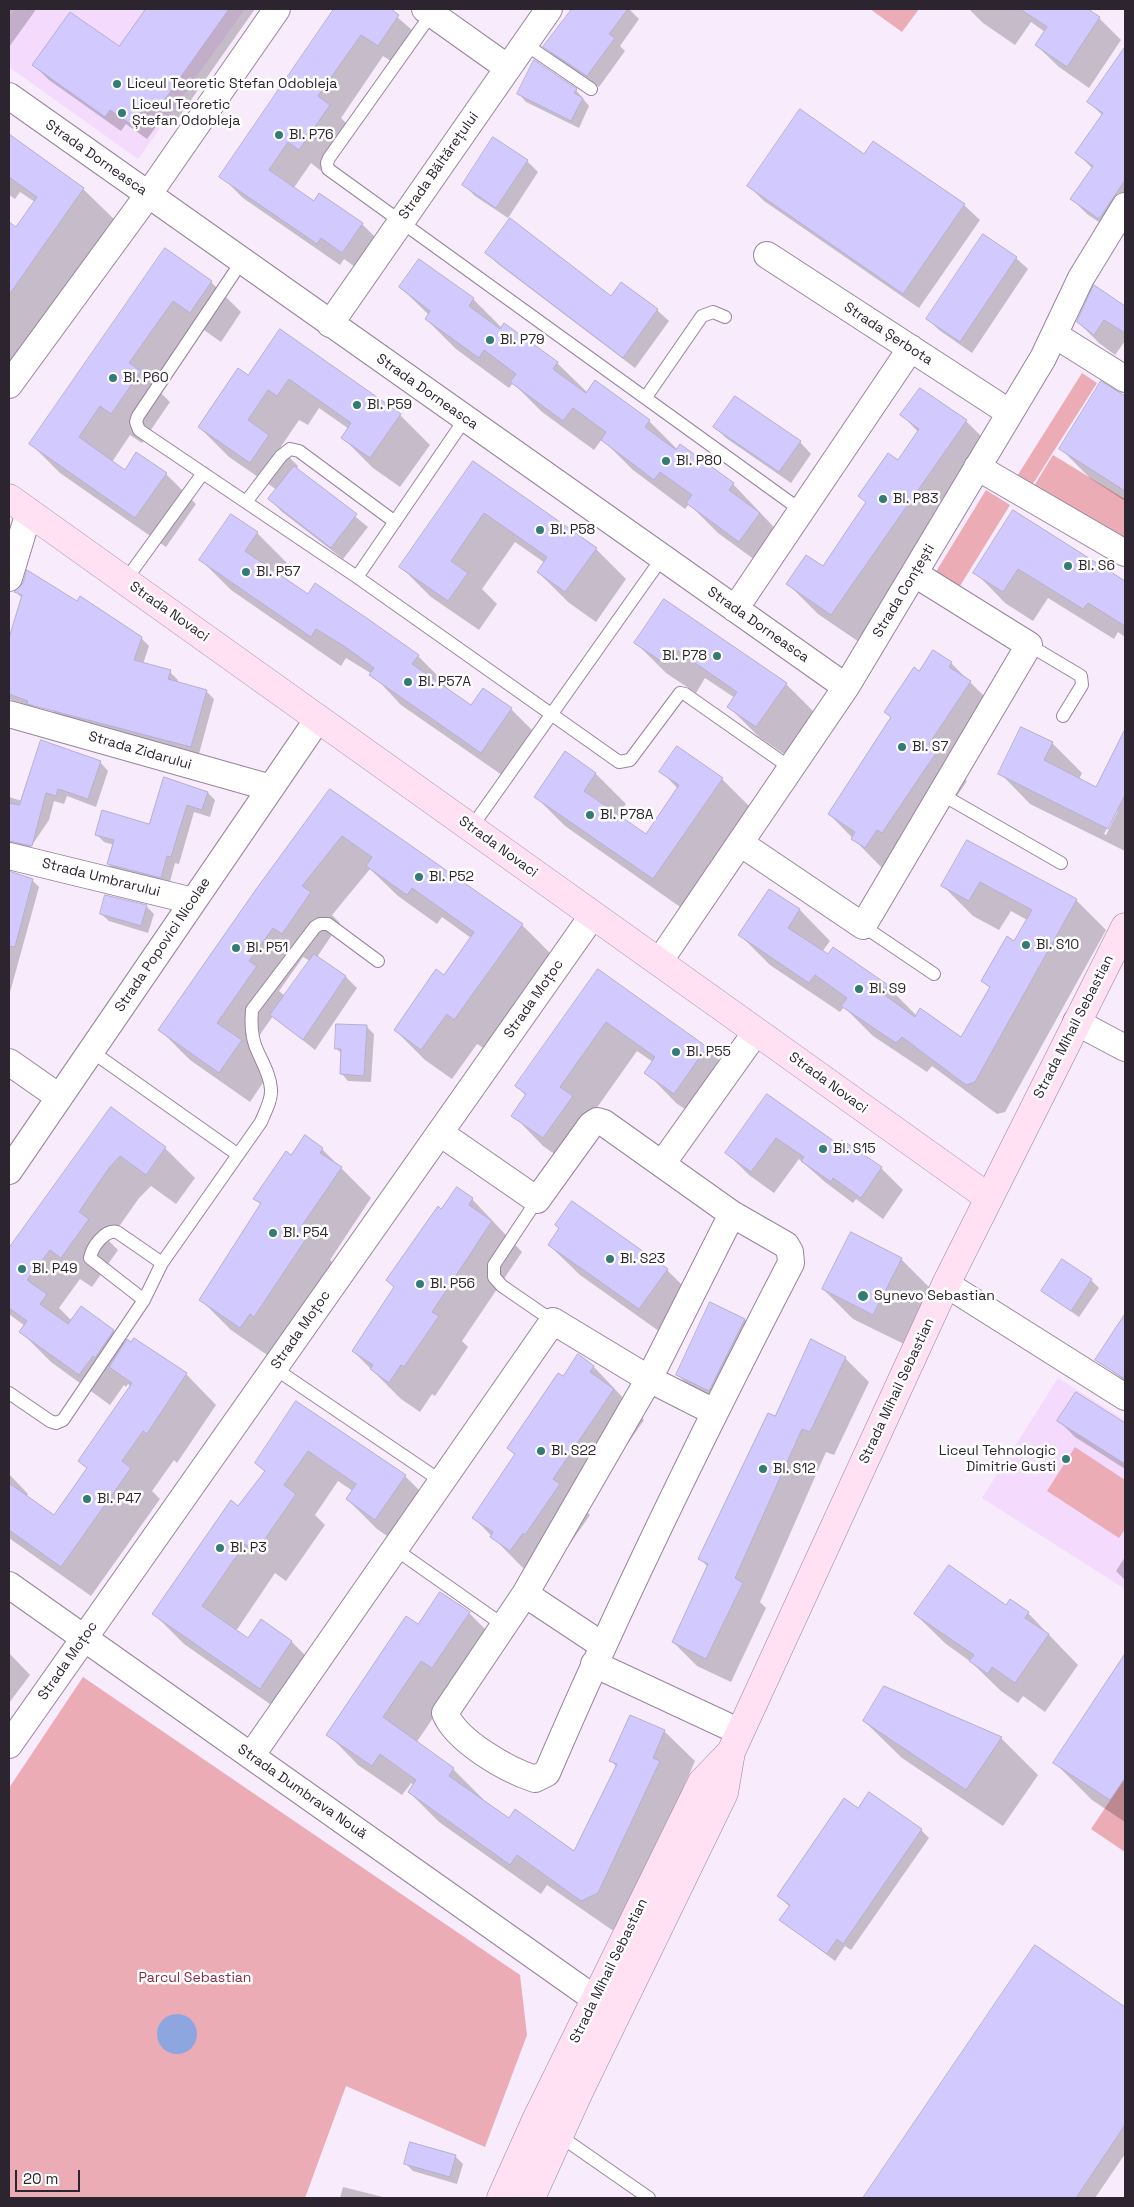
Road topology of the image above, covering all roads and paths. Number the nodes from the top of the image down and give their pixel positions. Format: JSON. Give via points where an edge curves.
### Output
{"nodes":[{"id":1,"x":277,"y":9,"type":"edge"},
{"id":2,"x":549,"y":9,"type":"edge"},
{"id":3,"x":429,"y":11,"type":"edge"},
{"id":4,"x":524,"y":44,"type":"junction"},
{"id":5,"x":508,"y":68,"type":"junction"},
{"id":6,"x":591,"y":89,"type":"dead end"},
{"id":7,"x":9,"y":96,"type":"edge"},
{"id":8,"x":148,"y":195,"type":"junction"},
{"id":9,"x":1125,"y":206,"type":"edge"},
{"id":10,"x":401,"y":221,"type":"junction"},
{"id":11,"x":767,"y":255,"type":"dead end"},
{"id":12,"x":242,"y":261,"type":"junction"},
{"id":13,"x":725,"y":317,"type":"dead end"},
{"id":14,"x":330,"y":324,"type":"junction"},
{"id":15,"x":1055,"y":335,"type":"junction"},
{"id":16,"x":911,"y":348,"type":"junction"},
{"id":17,"x":1125,"y":379,"type":"edge"},
{"id":18,"x":9,"y":385,"type":"edge"},
{"id":19,"x":646,"y":397,"type":"junction"},
{"id":20,"x":1010,"y":413,"type":"junction"},
{"id":21,"x":465,"y":419,"type":"junction"},
{"id":22,"x":978,"y":467,"type":"junction"},
{"id":23,"x":203,"y":473,"type":"junction"},
{"id":24,"x":246,"y":502,"type":"junction"},
{"id":25,"x":19,"y":505,"type":"edge"},
{"id":26,"x":802,"y":511,"type":"junction"},
{"id":27,"x":395,"y":522,"type":"junction"},
{"id":28,"x":1125,"y":553,"type":"edge"},
{"id":29,"x":662,"y":558,"type":"junction"},
{"id":30,"x":915,"y":574,"type":"junction"},
{"id":31,"x":358,"y":577,"type":"junction"},
{"id":32,"x":9,"y":578,"type":"edge"},
{"id":33,"x":125,"y":581,"type":"junction"},
{"id":34,"x":735,"y":609,"type":"junction"},
{"id":35,"x":1029,"y":645,"type":"junction"},
{"id":36,"x":846,"y":687,"type":"junction"},
{"id":37,"x":9,"y":714,"type":"edge"},
{"id":38,"x":551,"y":715,"type":"junction"},
{"id":39,"x":1063,"y":716,"type":"dead end"},
{"id":40,"x":318,"y":719,"type":"junction"},
{"id":41,"x":792,"y":769,"type":"junction"},
{"id":42,"x":271,"y":788,"type":"junction"},
{"id":43,"x":942,"y":794,"type":"junction"},
{"id":44,"x":471,"y":828,"type":"junction"},
{"id":45,"x":740,"y":844,"type":"junction"},
{"id":46,"x":9,"y":856,"type":"edge"},
{"id":47,"x":1061,"y":863,"type":"dead end"},
{"id":48,"x":193,"y":901,"type":"junction"},
{"id":49,"x":593,"y":915,"type":"junction"},
{"id":50,"x":863,"y":926,"type":"junction"},
{"id":51,"x":1125,"y":927,"type":"edge"},
{"id":52,"x":378,"y":961,"type":"dead end"},
{"id":53,"x":658,"y":962,"type":"junction"},
{"id":54,"x":934,"y":974,"type":"dead end"},
{"id":55,"x":1076,"y":1022,"type":"junction"},
{"id":56,"x":756,"y":1032,"type":"junction"},
{"id":57,"x":1125,"y":1048,"type":"edge"},
{"id":58,"x":91,"y":1051,"type":"junction"},
{"id":59,"x":9,"y":1062,"type":"edge"},
{"id":60,"x":59,"y":1097,"type":"junction"},
{"id":61,"x":440,"y":1134,"type":"junction"},
{"id":62,"x":237,"y":1154,"type":"junction"},
{"id":63,"x":662,"y":1164,"type":"junction"},
{"id":64,"x":9,"y":1170,"type":"edge"},
{"id":65,"x":988,"y":1197,"type":"junction"},
{"id":66,"x":537,"y":1200,"type":"junction"},
{"id":67,"x":732,"y":1214,"type":"junction"},
{"id":68,"x":162,"y":1263,"type":"junction"},
{"id":69,"x":946,"y":1284,"type":"junction"},
{"id":70,"x":144,"y":1300,"type":"junction"},
{"id":71,"x":553,"y":1321,"type":"junction"},
{"id":72,"x":274,"y":1368,"type":"junction"},
{"id":73,"x":649,"y":1379,"type":"junction"},
{"id":74,"x":9,"y":1393,"type":"edge"},
{"id":75,"x":1125,"y":1397,"type":"edge"},
{"id":76,"x":714,"y":1412,"type":"junction"},
{"id":77,"x":441,"y":1481,"type":"junction"},
{"id":78,"x":395,"y":1548,"type":"junction"},
{"id":79,"x":9,"y":1585,"type":"edge"},
{"id":80,"x":524,"y":1594,"type":"junction"},
{"id":81,"x":503,"y":1625,"type":"junction"},
{"id":82,"x":84,"y":1638,"type":"junction"},
{"id":83,"x":598,"y":1654,"type":"junction"},
{"id":84,"x":735,"y":1742,"type":"junction"},
{"id":85,"x":9,"y":1745,"type":"edge"},
{"id":86,"x":251,"y":1756,"type":"junction"},
{"id":87,"x":595,"y":1999,"type":"junction"},
{"id":88,"x":536,"y":2120,"type":"junction"},
{"id":89,"x":559,"y":2136,"type":"junction"},
{"id":90,"x":501,"y":2198,"type":"edge"},
{"id":91,"x":531,"y":2198,"type":"edge"},
{"id":92,"x":649,"y":2198,"type":"edge"}],
"edges":[{"from":1,"to":8,"type":"street"},
{"from":2,"to":4,"type":"street","name":"Strada Băltărețului"},
{"from":3,"to":5,"type":"street"},
{"from":3,"to":10,"type":"lane","via":[[326,163],[328,169]]},
{"from":4,"to":5,"type":"street","name":"Strada Băltărețului"},
{"from":4,"to":6,"type":"lane"},
{"from":5,"to":10,"type":"street","name":"Strada Băltărețului"},
{"from":7,"to":8,"type":"street","name":"Strada Dorneasca"},
{"from":8,"to":12,"type":"street","name":"Strada Dorneasca"},
{"from":8,"to":18,"type":"street"},
{"from":9,"to":15,"type":"street","name":"Strada Conțești","via":[[1081,278]]},
{"from":10,"to":14,"type":"street","name":"Strada Băltărețului"},
{"from":10,"to":19,"type":"lane"},
{"from":11,"to":16,"type":"street","name":"Strada Șerbota"},
{"from":12,"to":14,"type":"street","name":"Strada Dorneasca"},
{"from":12,"to":23,"type":"lane","via":[[136,422],[139,430]]},
{"from":13,"to":19,"type":"lane","via":[[713,312],[702,316]]},
{"from":14,"to":21,"type":"street","name":"Strada Dorneasca"},
{"from":15,"to":17,"type":"street"},
{"from":15,"to":20,"type":"street","name":"Strada Conțești"},
{"from":16,"to":20,"type":"street","name":"Strada Șerbota"},
{"from":16,"to":26,"type":"street"},
{"from":19,"to":26,"type":"lane"},
{"from":20,"to":22,"type":"street","name":"Strada Conțești"},
{"from":21,"to":27,"type":"lane"},
{"from":21,"to":29,"type":"street","name":"Strada Dorneasca"},
{"from":22,"to":28,"type":"street"},
{"from":22,"to":30,"type":"street","name":"Strada Conțești"},
{"from":23,"to":24,"type":"lane"},
{"from":23,"to":33,"type":"lane"},
{"from":24,"to":27,"type":"lane","via":[[281,456],[290,450],[299,450]]},
{"from":24,"to":31,"type":"lane"},
{"from":25,"to":32,"type":"street"},
{"from":25,"to":33,"type":"main road","name":"Strada Novaci"},
{"from":26,"to":34,"type":"street"},
{"from":27,"to":31,"type":"lane"},
{"from":29,"to":34,"type":"street","name":"Strada Dorneasca"},
{"from":29,"to":38,"type":"lane"},
{"from":30,"to":35,"type":"street"},
{"from":30,"to":36,"type":"street","name":"Strada Conțești"},
{"from":31,"to":38,"type":"lane"},
{"from":33,"to":40,"type":"main road","name":"Strada Novaci"},
{"from":34,"to":36,"type":"street","name":"Strada Dorneasca"},
{"from":35,"to":39,"type":"lane","via":[[1081,676],[1082,684]]},
{"from":35,"to":43,"type":"street"},
{"from":36,"to":41,"type":"street","name":"Strada Conțești"},
{"from":37,"to":42,"type":"street","name":"Strada Zidarului"},
{"from":38,"to":41,"type":"lane","via":[[625,763],[676,696],[685,694]]},
{"from":38,"to":44,"type":"lane"},
{"from":40,"to":42,"type":"street","name":"Strada Popovici Nicolae"},
{"from":40,"to":44,"type":"main road","name":"Strada Novaci"},
{"from":41,"to":45,"type":"street","name":"Strada Conțești"},
{"from":42,"to":48,"type":"street","name":"Strada Popovici Nicolae"},
{"from":43,"to":47,"type":"lane"},
{"from":43,"to":50,"type":"street"},
{"from":44,"to":49,"type":"main road","name":"Strada Novaci"},
{"from":45,"to":50,"type":"street"},
{"from":45,"to":53,"type":"street","name":"Strada Conțești"},
{"from":46,"to":48,"type":"street","name":"Strada Umbrarului"},
{"from":48,"to":58,"type":"street","name":"Strada Popovici Nicolae"},
{"from":49,"to":53,"type":"main road","name":"Strada Novaci"},
{"from":49,"to":61,"type":"street","name":"Strada Moțoc"},
{"from":50,"to":54,"type":"lane"},
{"from":51,"to":55,"type":"main road","name":"Strada Mihail Sebastian"},
{"from":52,"to":62,"type":"lane","via":[[328,924],[320,924],[252,1010],[255,1043],[272,1090],[261,1122]]},
{"from":53,"to":56,"type":"main road","name":"Strada Novaci"},
{"from":55,"to":57,"type":"street"},
{"from":55,"to":65,"type":"main road","name":"Strada Mihail Sebastian"},
{"from":56,"to":63,"type":"street"},
{"from":56,"to":65,"type":"main road","name":"Strada Novaci"},
{"from":58,"to":60,"type":"street","name":"Strada Popovici Nicolae"},
{"from":58,"to":62,"type":"lane"},
{"from":59,"to":60,"type":"street"},
{"from":60,"to":64,"type":"street","name":"Strada Popovici Nicolae"},
{"from":61,"to":66,"type":"street"},
{"from":61,"to":72,"type":"street","name":"Strada Moțoc"},
{"from":62,"to":68,"type":"lane"},
{"from":63,"to":66,"type":"street","via":[[597,1121]]},
{"from":63,"to":67,"type":"street"},
{"from":65,"to":69,"type":"main road","name":"Strada Mihail Sebastian"},
{"from":66,"to":71,"type":"lane","via":[[494,1265],[494,1277]]},
{"from":67,"to":73,"type":"street"},
{"from":67,"to":76,"type":"street","via":[[786,1245],[791,1263]]},
{"from":68,"to":70,"type":"lane"},
{"from":68,"to":70,"type":"lane","via":[[112,1231],[106,1233],[91,1252],[90,1258],[95,1264]]},
{"from":69,"to":75,"type":"street"},
{"from":69,"to":84,"type":"main road","name":"Strada Mihail Sebastian"},
{"from":70,"to":74,"type":"lane","via":[[63,1420],[50,1421]]},
{"from":71,"to":73,"type":"street"},
{"from":71,"to":77,"type":"street"},
{"from":72,"to":77,"type":"lane"},
{"from":72,"to":82,"type":"street","name":"Strada Moțoc"},
{"from":73,"to":76,"type":"street"},
{"from":73,"to":80,"type":"street"},
{"from":76,"to":83,"type":"street"},
{"from":77,"to":78,"type":"street"},
{"from":78,"to":81,"type":"lane"},
{"from":78,"to":86,"type":"street"},
{"from":79,"to":82,"type":"street","name":"Strada Dumbrava Nouă"},
{"from":80,"to":81,"type":"street"},
{"from":80,"to":83,"type":"street"},
{"from":81,"to":83,"type":"street","via":[[445,1713],[450,1726],[461,1737],[522,1775],[535,1779],[547,1773]]},
{"from":82,"to":85,"type":"street","name":"Strada Moțoc"},
{"from":82,"to":86,"type":"street","name":"Strada Dumbrava Nouă"},
{"from":83,"to":84,"type":"street"},
{"from":84,"to":87,"type":"main road","name":"Strada Mihail Sebastian","via":[[702,1782]]},
{"from":84,"to":89,"type":"main road","name":"Strada Mihail Sebastian","via":[[724,1793]]},
{"from":86,"to":87,"type":"street","name":"Strada Dumbrava Nouă"},
{"from":87,"to":88,"type":"main road","name":"Strada Mihail Sebastian"},
{"from":88,"to":89,"type":"lane"},
{"from":88,"to":90,"type":"main road","name":"Strada Mihail Sebastian"},
{"from":89,"to":91,"type":"main road","name":"Strada Mihail Sebastian"},
{"from":89,"to":92,"type":"lane"}]}
